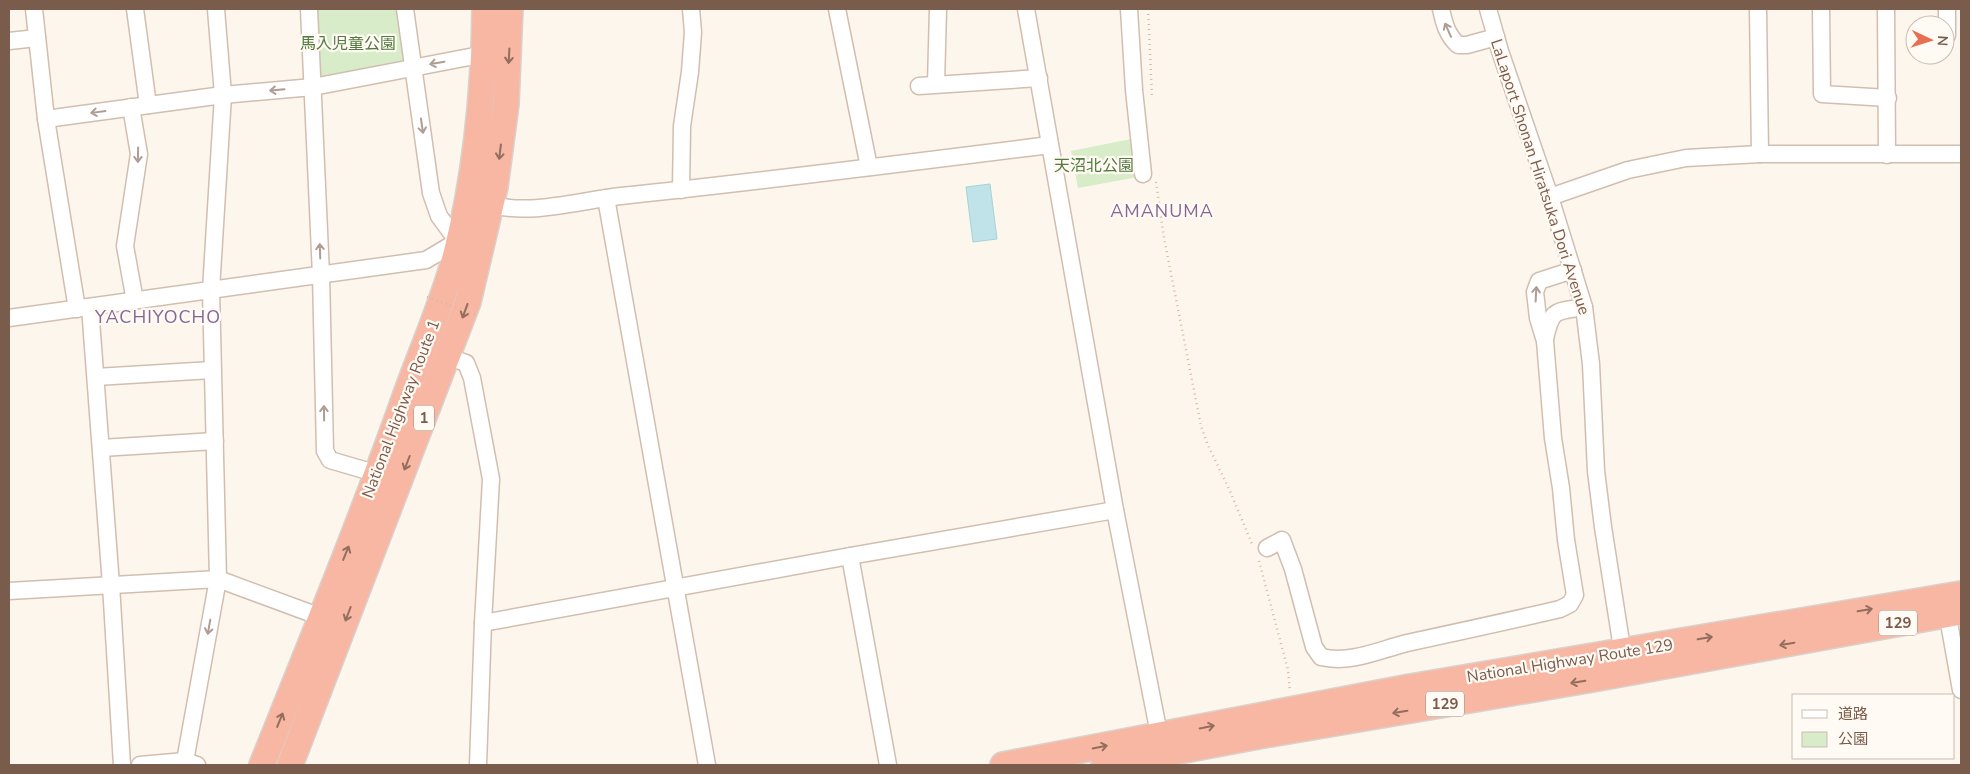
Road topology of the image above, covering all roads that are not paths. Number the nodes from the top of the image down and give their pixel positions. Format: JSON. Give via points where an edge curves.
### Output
{"nodes":[{"id":1,"x":34,"y":9,"type":"edge"},
{"id":2,"x":135,"y":9,"type":"edge"},
{"id":3,"x":216,"y":9,"type":"edge"},
{"id":4,"x":309,"y":9,"type":"edge"},
{"id":5,"x":405,"y":9,"type":"edge"},
{"id":6,"x":485,"y":9,"type":"edge"},
{"id":7,"x":510,"y":9,"type":"edge"},
{"id":8,"x":691,"y":9,"type":"edge"},
{"id":9,"x":837,"y":9,"type":"edge"},
{"id":10,"x":938,"y":9,"type":"edge"},
{"id":11,"x":1026,"y":9,"type":"edge"},
{"id":12,"x":1129,"y":9,"type":"edge"},
{"id":13,"x":1441,"y":9,"type":"edge"},
{"id":14,"x":1488,"y":9,"type":"edge"},
{"id":15,"x":1758,"y":9,"type":"edge"},
{"id":16,"x":1821,"y":9,"type":"edge"},
{"id":17,"x":1886,"y":9,"type":"edge"},
{"id":18,"x":1496,"y":37,"type":"junction"},
{"id":19,"x":37,"y":38,"type":"junction"},
{"id":20,"x":9,"y":41,"type":"edge"},
{"id":21,"x":485,"y":54,"type":"junction"},
{"id":22,"x":414,"y":67,"type":"junction"},
{"id":23,"x":1039,"y":78,"type":"junction"},
{"id":24,"x":936,"y":84,"type":"junction"},
{"id":25,"x":919,"y":86,"type":"dead end"},
{"id":26,"x":313,"y":87,"type":"junction"},
{"id":27,"x":223,"y":95,"type":"junction"},
{"id":28,"x":1888,"y":98,"type":"junction"},
{"id":29,"x":148,"y":105,"type":"junction"},
{"id":30,"x":131,"y":107,"type":"junction"},
{"id":31,"x":46,"y":119,"type":"junction"},
{"id":32,"x":1050,"y":145,"type":"junction"},
{"id":33,"x":1760,"y":154,"type":"junction"},
{"id":34,"x":1961,"y":154,"type":"edge"},
{"id":35,"x":1887,"y":155,"type":"junction"},
{"id":36,"x":869,"y":168,"type":"junction"},
{"id":37,"x":1150,"y":178,"type":"road end"},
{"id":38,"x":681,"y":190,"type":"junction"},
{"id":39,"x":469,"y":193,"type":"junction"},
{"id":40,"x":1550,"y":197,"type":"junction"},
{"id":41,"x":606,"y":198,"type":"junction"},
{"id":42,"x":498,"y":212,"type":"junction"},
{"id":43,"x":460,"y":256,"type":"junction"},
{"id":44,"x":1573,"y":270,"type":"junction"},
{"id":45,"x":321,"y":275,"type":"junction"},
{"id":46,"x":211,"y":290,"type":"junction"},
{"id":47,"x":135,"y":301,"type":"junction"},
{"id":48,"x":1584,"y":307,"type":"junction"},
{"id":49,"x":84,"y":308,"type":"junction"},
{"id":50,"x":9,"y":318,"type":"edge"},
{"id":51,"x":1545,"y":341,"type":"junction"},
{"id":52,"x":448,"y":358,"type":"junction"},
{"id":53,"x":212,"y":370,"type":"junction"},
{"id":54,"x":96,"y":376,"type":"junction"},
{"id":55,"x":215,"y":441,"type":"junction"},
{"id":56,"x":101,"y":448,"type":"junction"},
{"id":57,"x":378,"y":474,"type":"junction"},
{"id":58,"x":1115,"y":510,"type":"junction"},
{"id":59,"x":1259,"y":550,"type":"road end"},
{"id":60,"x":850,"y":556,"type":"junction"},
{"id":61,"x":218,"y":579,"type":"junction"},
{"id":62,"x":111,"y":585,"type":"junction"},
{"id":63,"x":675,"y":587,"type":"junction"},
{"id":64,"x":9,"y":591,"type":"edge"},
{"id":65,"x":1954,"y":604,"type":"edge"},
{"id":66,"x":321,"y":617,"type":"junction"},
{"id":67,"x":483,"y":623,"type":"junction"},
{"id":68,"x":1624,"y":662,"type":"junction"},
{"id":69,"x":1961,"y":690,"type":"edge"},
{"id":70,"x":1162,"y":752,"type":"edge"},
{"id":71,"x":191,"y":763,"type":"edge"},
{"id":72,"x":122,"y":765,"type":"edge"},
{"id":73,"x":140,"y":765,"type":"edge"},
{"id":74,"x":262,"y":765,"type":"edge"},
{"id":75,"x":290,"y":765,"type":"edge"},
{"id":76,"x":478,"y":765,"type":"edge"},
{"id":77,"x":706,"y":765,"type":"edge"},
{"id":78,"x":888,"y":765,"type":"edge"},
{"id":79,"x":1002,"y":765,"type":"edge"},
{"id":80,"x":1104,"y":765,"type":"edge"}],
"edges":[{"from":1,"to":19,"type":"street"},
{"from":2,"to":29,"type":"street"},
{"from":3,"to":27,"type":"street"},
{"from":4,"to":26,"type":"street"},
{"from":5,"to":22,"type":"street"},
{"from":6,"to":21,"type":"highway","name":"National Highway Route 1","number":"1"},
{"from":7,"to":42,"type":"highway","name":"National Highway Route 1","number":"1","one_way":true},
{"from":8,"to":38,"type":"street","via":[[690,72],[682,126]]},
{"from":9,"to":36,"type":"street"},
{"from":10,"to":24,"type":"street"},
{"from":11,"to":23,"type":"street"},
{"from":12,"to":37,"type":"street","via":[[1134,90]]},
{"from":18,"to":13,"type":"street","one_way":true,"via":[[1458,45],[1444,24]]},
{"from":14,"to":18,"type":"street","name":"LaLaport Shonan Hiratsuka Dori Avenue"},
{"from":15,"to":33,"type":"street"},
{"from":16,"to":28,"type":"street","via":[[1822,94]]},
{"from":17,"to":28,"type":"street"},
{"from":18,"to":40,"type":"street","name":"LaLaport Shonan Hiratsuka Dori Avenue"},
{"from":19,"to":20,"type":"street"},
{"from":19,"to":31,"type":"street"},
{"from":21,"to":22,"type":"street","one_way":true},
{"from":21,"to":39,"type":"highway","name":"National Highway Route 1","number":"1"},
{"from":22,"to":26,"type":"street"},
{"from":22,"to":43,"type":"street","one_way":true,"via":[[431,193],[438,216]]},
{"from":23,"to":24,"type":"street"},
{"from":23,"to":32,"type":"street"},
{"from":24,"to":25,"type":"street"},
{"from":26,"to":27,"type":"street","one_way":true},
{"from":45,"to":26,"type":"street","one_way":true},
{"from":27,"to":29,"type":"street"},
{"from":27,"to":46,"type":"street"},
{"from":28,"to":35,"type":"street"},
{"from":29,"to":30,"type":"street"},
{"from":30,"to":31,"type":"street","one_way":true},
{"from":30,"to":47,"type":"street","one_way":true,"via":[[139,154],[125,246]]},
{"from":31,"to":49,"type":"street"},
{"from":32,"to":36,"type":"street"},
{"from":32,"to":58,"type":"street"},
{"from":33,"to":35,"type":"street"},
{"from":33,"to":40,"type":"street","via":[[1686,158],[1628,170]]},
{"from":34,"to":35,"type":"street"},
{"from":36,"to":38,"type":"street"},
{"from":38,"to":41,"type":"street"},
{"from":39,"to":42,"type":"street"},
{"from":39,"to":43,"type":"highway","name":"National Highway Route 1","number":"1"},
{"from":40,"to":44,"type":"street","name":"LaLaport Shonan Hiratsuka Dori Avenue"},
{"from":41,"to":42,"type":"street"},
{"from":41,"to":63,"type":"street"},
{"from":42,"to":43,"type":"highway","name":"National Highway Route 1","number":"1"},
{"from":42,"to":43,"type":"street"},
{"from":43,"to":45,"type":"street"},
{"from":43,"to":52,"type":"highway","name":"National Highway Route 1","number":"1","one_way":true},
{"from":43,"to":57,"type":"highway","name":"National Highway Route 1","number":"1"},
{"from":44,"to":48,"type":"street","name":"LaLaport Shonan Hiratsuka Dori Avenue"},
{"from":51,"to":44,"type":"street","one_way":true,"via":[[1534,292],[1539,281]]},
{"from":45,"to":46,"type":"street"},
{"from":57,"to":45,"type":"street","one_way":true,"via":[[330,460],[325,451]]},
{"from":46,"to":47,"type":"street"},
{"from":46,"to":53,"type":"street"},
{"from":47,"to":49,"type":"street"},
{"from":48,"to":51,"type":"street","via":[[1556,312],[1550,317]]},
{"from":48,"to":68,"type":"street","name":"LaLaport Shonan Hiratsuka Dori Avenue","via":[[1602,527]]},
{"from":49,"to":50,"type":"street"},
{"from":49,"to":54,"type":"street"},
{"from":51,"to":59,"type":"street","via":[[1575,595],[1570,604],[1360,657],[1330,659],[1322,657],[1314,647],[1282,540]]},
{"from":52,"to":67,"type":"street","via":[[466,363],[472,378],[491,479]]},
{"from":52,"to":75,"type":"highway","name":"National Highway Route 1","number":"1","one_way":true},
{"from":53,"to":54,"type":"street"},
{"from":53,"to":55,"type":"street"},
{"from":54,"to":56,"type":"street"},
{"from":55,"to":56,"type":"street"},
{"from":55,"to":61,"type":"street"},
{"from":56,"to":62,"type":"street"},
{"from":66,"to":57,"type":"highway","name":"National Highway Route 1","number":"1","one_way":true},
{"from":58,"to":60,"type":"street"},
{"from":58,"to":70,"type":"street"},
{"from":60,"to":63,"type":"street"},
{"from":60,"to":78,"type":"street"},
{"from":61,"to":62,"type":"street"},
{"from":61,"to":66,"type":"street"},
{"from":61,"to":71,"type":"street","one_way":true},
{"from":62,"to":64,"type":"street"},
{"from":62,"to":72,"type":"street"},
{"from":63,"to":67,"type":"street"},
{"from":63,"to":77,"type":"street"},
{"from":65,"to":68,"type":"highway","name":"National Highway Route 129","number":"129"},
{"from":65,"to":69,"type":"street"},
{"from":74,"to":66,"type":"highway","name":"National Highway Route 1","number":"1","one_way":true},
{"from":67,"to":76,"type":"street"},
{"from":68,"to":70,"type":"highway","name":"National Highway Route 129","number":"129","via":[[1410,687]]},
{"from":79,"to":70,"type":"highway","name":"National Highway Route 129","number":"129","one_way":true},
{"from":70,"to":80,"type":"highway","name":"National Highway Route 129","number":"129"},
{"from":71,"to":73,"type":"street"}]}
